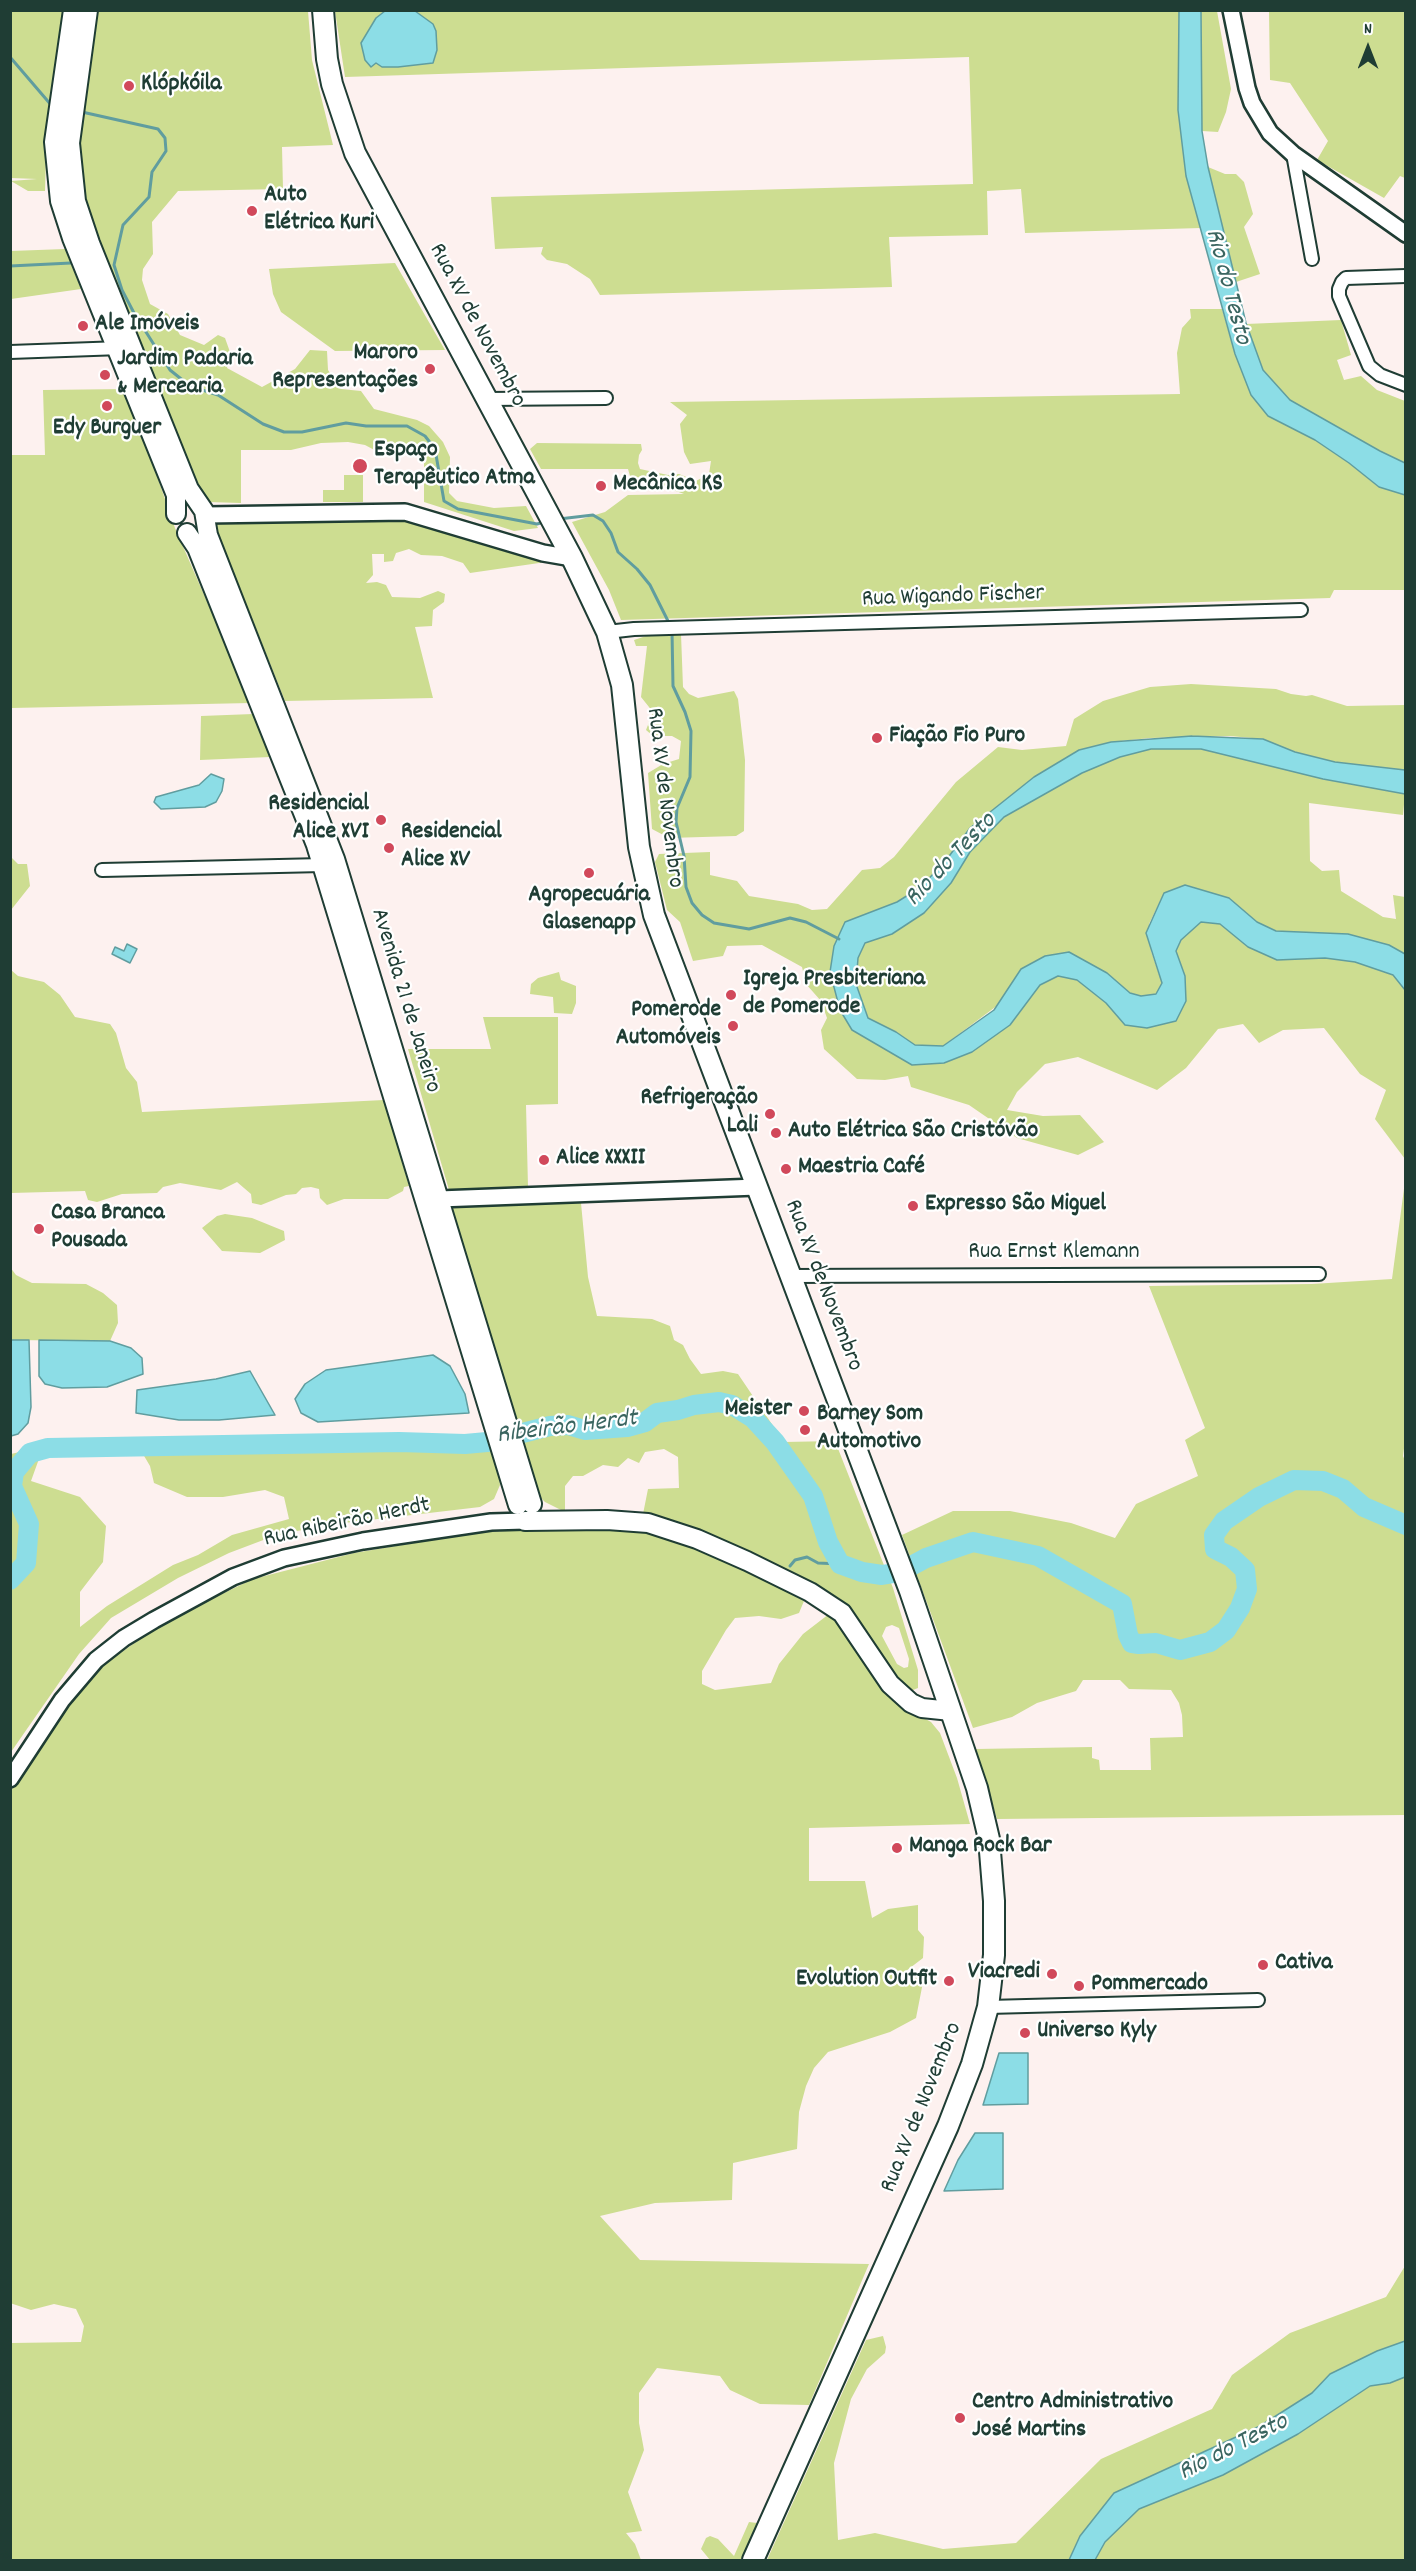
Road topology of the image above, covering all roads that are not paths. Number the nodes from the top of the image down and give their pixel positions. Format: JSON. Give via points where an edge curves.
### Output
{"nodes":[{"id":1,"x":73,"y":10,"type":"edge"},
{"id":2,"x":88,"y":10,"type":"edge"},
{"id":3,"x":323,"y":10,"type":"edge"},
{"id":4,"x":1231,"y":10,"type":"edge"},
{"id":5,"x":66,"y":112,"type":"junction"},
{"id":6,"x":1293,"y":154,"type":"junction"},
{"id":7,"x":1406,"y":234,"type":"edge"},
{"id":8,"x":1312,"y":259,"type":"dead end"},
{"id":9,"x":1406,"y":276,"type":"edge"},
{"id":10,"x":124,"y":348,"type":"junction"},
{"id":11,"x":10,"y":352,"type":"edge"},
{"id":12,"x":1406,"y":385,"type":"edge"},
{"id":13,"x":606,"y":398,"type":"dead end"},
{"id":14,"x":486,"y":399,"type":"junction"},
{"id":15,"x":176,"y":514,"type":"junction"},
{"id":16,"x":203,"y":514,"type":"junction"},
{"id":17,"x":187,"y":533,"type":"junction"},
{"id":18,"x":572,"y":558,"type":"junction"},
{"id":19,"x":1301,"y":610,"type":"dead end"},
{"id":20,"x":607,"y":632,"type":"junction"},
{"id":21,"x":323,"y":865,"type":"junction"},
{"id":22,"x":102,"y":870,"type":"dead end"},
{"id":23,"x":757,"y":1187,"type":"junction"},
{"id":24,"x":439,"y":1199,"type":"junction"},
{"id":25,"x":1319,"y":1274,"type":"dead end"},
{"id":26,"x":790,"y":1276,"type":"junction"},
{"id":27,"x":502,"y":1428,"type":"junction"},
{"id":28,"x":525,"y":1509,"type":"junction"},
{"id":29,"x":951,"y":1711,"type":"junction"},
{"id":30,"x":10,"y":1779,"type":"edge"},
{"id":31,"x":1258,"y":2001,"type":"dead end"},
{"id":32,"x":988,"y":2007,"type":"junction"},
{"id":33,"x":753,"y":2560,"type":"edge"}],
"edges":[{"from":1,"to":5,"type":"main road","name":"Avenida 21 de Janeiro"},
{"from":2,"to":5,"type":"main road","name":"Avenida 21 de Janeiro"},
{"from":3,"to":14,"type":"main road","name":"Rua XV de Novembro","via":[[327,59],[350,142]]},
{"from":4,"to":6,"type":"street","via":[[1252,104],[1270,134]]},
{"from":5,"to":10,"type":"main road","name":"Avenida 21 de Janeiro","via":[[72,238]]},
{"from":6,"to":7,"type":"street"},
{"from":6,"to":8,"type":"street"},
{"from":9,"to":12,"type":"street","via":[[1346,278],[1341,282],[1339,296],[1369,366]]},
{"from":10,"to":11,"type":"street"},
{"from":10,"to":15,"type":"main road","name":"Avenida 21 de Janeiro","via":[[176,495]]},
{"from":10,"to":16,"type":"main road","name":"Avenida 21 de Janeiro"},
{"from":13,"to":14,"type":"street"},
{"from":14,"to":18,"type":"main road","name":"Rua XV de Novembro"},
{"from":15,"to":16,"type":"main road","via":[[185,504]]},
{"from":15,"to":17,"type":"main road","via":[[177,524]]},
{"from":16,"to":17,"type":"main road","via":[[197,532]]},
{"from":16,"to":18,"type":"street","via":[[405,512],[543,554]]},
{"from":16,"to":24,"type":"main road","name":"Avenida 21 de Janeiro","via":[[335,859]]},
{"from":17,"to":21,"type":"main road","name":"Avenida 21 de Janeiro","via":[[197,548]]},
{"from":18,"to":20,"type":"main road","name":"Rua XV de Novembro"},
{"from":19,"to":20,"type":"street","name":"Rua Wigando Fischer"},
{"from":20,"to":23,"type":"main road","name":"Rua XV de Novembro","via":[[622,686],[647,892]]},
{"from":21,"to":22,"type":"street"},
{"from":21,"to":27,"type":"main road","name":"Avenida 21 de Janeiro"},
{"from":23,"to":24,"type":"street"},
{"from":23,"to":26,"type":"main road","name":"Rua XV de Novembro"},
{"from":24,"to":27,"type":"main road","name":"Avenida 21 de Janeiro"},
{"from":25,"to":26,"type":"street","name":"Rua Ernst Klemann"},
{"from":26,"to":29,"type":"main road","name":"Rua XV de Novembro","via":[[910,1591]]},
{"from":27,"to":28,"type":"main road","name":"Avenida 21 de Janeiro"},
{"from":28,"to":29,"type":"main road","name":"Rua Ribeirão Herdt","via":[[562,1520],[627,1520],[659,1526],[787,1579],[842,1613],[898,1694],[922,1708]]},
{"from":28,"to":30,"type":"street","name":"Rua Ribeirão Herdt","via":[[491,1522],[363,1540],[284,1558],[192,1598],[124,1638],[96,1660],[62,1700]]},
{"from":29,"to":32,"type":"main road","name":"Rua XV de Novembro","via":[[984,1815],[992,1866],[995,1935]]},
{"from":31,"to":32,"type":"street"},
{"from":32,"to":33,"type":"main road","name":"Rua XV de Novembro","via":[[948,2126]]}]}
